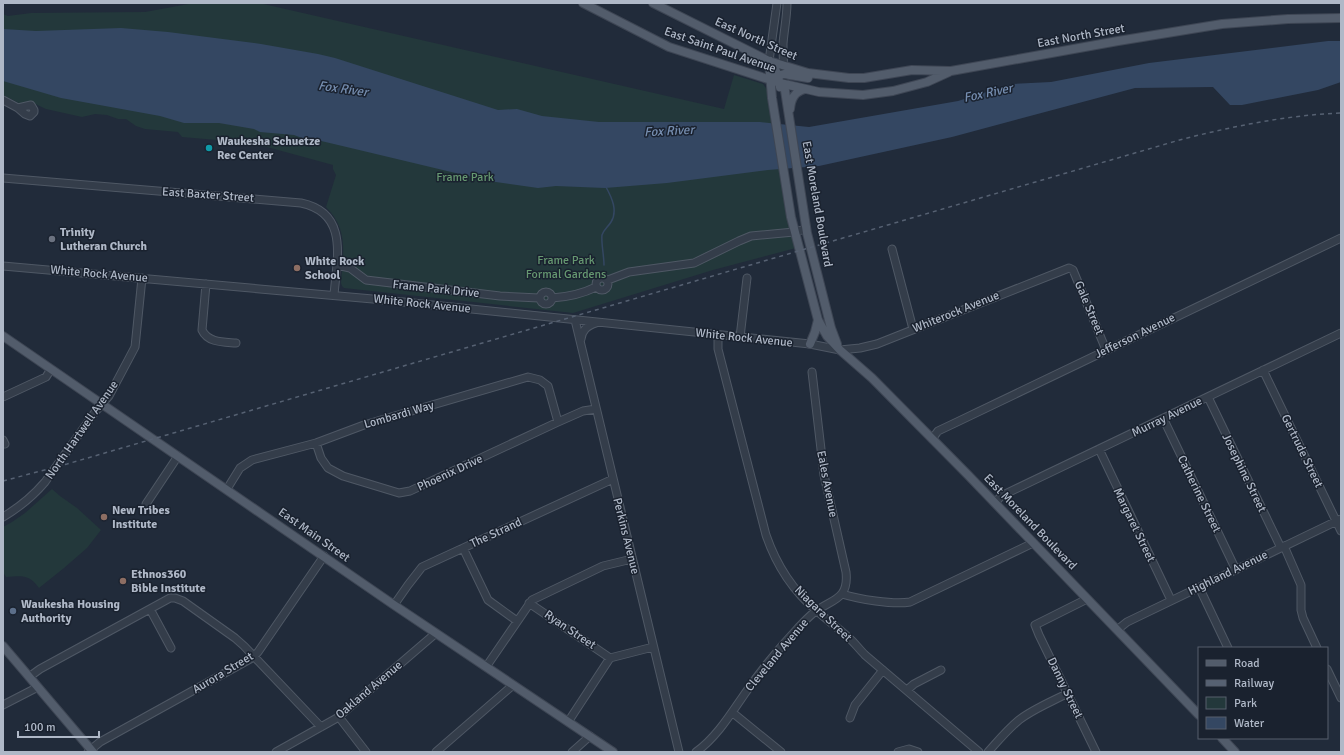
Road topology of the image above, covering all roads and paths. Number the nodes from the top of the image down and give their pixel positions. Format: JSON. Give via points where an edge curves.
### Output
{"nodes":[{"id":1,"x":584,"y":3,"type":"edge"},
{"id":2,"x":653,"y":3,"type":"edge"},
{"id":3,"x":777,"y":3,"type":"edge"},
{"id":4,"x":787,"y":3,"type":"edge"},
{"id":5,"x":1341,"y":18,"type":"edge"},
{"id":6,"x":769,"y":60,"type":"junction"},
{"id":7,"x":783,"y":66,"type":"junction"},
{"id":8,"x":951,"y":71,"type":"junction"},
{"id":9,"x":879,"y":76,"type":"junction"},
{"id":10,"x":781,"y":79,"type":"junction"},
{"id":11,"x":770,"y":80,"type":"junction"},
{"id":12,"x":806,"y":89,"type":"junction"},
{"id":13,"x":3,"y":100,"type":"edge"},
{"id":14,"x":18,"y":108,"type":"dead end"},
{"id":15,"x":783,"y":118,"type":"junction"},
{"id":16,"x":791,"y":171,"type":"junction"},
{"id":17,"x":3,"y":178,"type":"edge"},
{"id":18,"x":806,"y":229,"type":"junction"},
{"id":19,"x":794,"y":232,"type":"junction"},
{"id":20,"x":1341,"y":238,"type":"edge"},
{"id":21,"x":892,"y":249,"type":"dead end"},
{"id":22,"x":337,"y":265,"type":"junction"},
{"id":23,"x":3,"y":266,"type":"edge"},
{"id":24,"x":1069,"y":268,"type":"joint"},
{"id":25,"x":142,"y":278,"type":"junction"},
{"id":26,"x":747,"y":278,"type":"dead end"},
{"id":27,"x":819,"y":280,"type":"junction"},
{"id":28,"x":808,"y":283,"type":"junction"},
{"id":29,"x":206,"y":284,"type":"junction"},
{"id":30,"x":334,"y":295,"type":"junction"},
{"id":31,"x":575,"y":320,"type":"junction"},
{"id":32,"x":818,"y":320,"type":"junction"},
{"id":33,"x":599,"y":322,"type":"junction"},
{"id":34,"x":913,"y":329,"type":"junction"},
{"id":35,"x":1341,"y":333,"type":"edge"},
{"id":36,"x":718,"y":335,"type":"junction"},
{"id":37,"x":3,"y":336,"type":"edge"},
{"id":38,"x":740,"y":337,"type":"junction"},
{"id":39,"x":236,"y":343,"type":"dead end"},
{"id":40,"x":810,"y":344,"type":"junction"},
{"id":41,"x":840,"y":350,"type":"junction"},
{"id":42,"x":1106,"y":350,"type":"junction"},
{"id":43,"x":582,"y":351,"type":"junction"},
{"id":44,"x":51,"y":369,"type":"junction"},
{"id":45,"x":1263,"y":370,"type":"junction"},
{"id":46,"x":812,"y":372,"type":"dead end"},
{"id":47,"x":1208,"y":397,"type":"junction"},
{"id":48,"x":3,"y":398,"type":"edge"},
{"id":49,"x":102,"y":404,"type":"junction"},
{"id":50,"x":596,"y":409,"type":"junction"},
{"id":51,"x":1163,"y":418,"type":"junction"},
{"id":52,"x":558,"y":422,"type":"junction"},
{"id":53,"x":932,"y":439,"type":"junction"},
{"id":54,"x":316,"y":442,"type":"junction"},
{"id":55,"x":1099,"y":449,"type":"junction"},
{"id":56,"x":178,"y":456,"type":"junction"},
{"id":57,"x":613,"y":479,"type":"junction"},
{"id":58,"x":226,"y":489,"type":"junction"},
{"id":59,"x":995,"y":503,"type":"junction"},
{"id":60,"x":146,"y":504,"type":"dead end"},
{"id":61,"x":3,"y":517,"type":"edge"},
{"id":62,"x":1339,"y":520,"type":"edge"},
{"id":63,"x":1341,"y":531,"type":"edge"},
{"id":64,"x":1033,"y":543,"type":"junction"},
{"id":65,"x":1282,"y":547,"type":"junction"},
{"id":66,"x":463,"y":548,"type":"junction"},
{"id":67,"x":324,"y":556,"type":"junction"},
{"id":68,"x":632,"y":559,"type":"junction"},
{"id":69,"x":1236,"y":570,"type":"junction"},
{"id":70,"x":1199,"y":587,"type":"junction"},
{"id":71,"x":842,"y":594,"type":"junction"},
{"id":72,"x":1087,"y":599,"type":"junction"},
{"id":73,"x":1171,"y":600,"type":"junction"},
{"id":74,"x":529,"y":603,"type":"junction"},
{"id":75,"x":394,"y":605,"type":"junction"},
{"id":76,"x":150,"y":609,"type":"junction"},
{"id":77,"x":816,"y":611,"type":"junction"},
{"id":78,"x":517,"y":620,"type":"junction"},
{"id":79,"x":1117,"y":630,"type":"junction"},
{"id":80,"x":436,"y":633,"type":"junction"},
{"id":81,"x":3,"y":646,"type":"edge"},
{"id":82,"x":654,"y":647,"type":"junction"},
{"id":83,"x":1228,"y":647,"type":"edge"},
{"id":84,"x":1317,"y":647,"type":"edge"},
{"id":85,"x":171,"y":648,"type":"dead end"},
{"id":86,"x":253,"y":656,"type":"junction"},
{"id":87,"x":610,"y":658,"type":"junction"},
{"id":88,"x":486,"y":667,"type":"junction"},
{"id":89,"x":883,"y":670,"type":"junction"},
{"id":90,"x":941,"y":670,"type":"dead end"},
{"id":91,"x":1328,"y":671,"type":"edge"},
{"id":92,"x":29,"y":677,"type":"junction"},
{"id":93,"x":513,"y":685,"type":"junction"},
{"id":94,"x":38,"y":687,"type":"junction"},
{"id":95,"x":907,"y":690,"type":"junction"},
{"id":96,"x":1068,"y":693,"type":"junction"},
{"id":97,"x":1341,"y":698,"type":"edge"},
{"id":98,"x":3,"y":705,"type":"edge"},
{"id":99,"x":732,"y":713,"type":"junction"},
{"id":100,"x":1198,"y":714,"type":"edge"},
{"id":101,"x":339,"y":716,"type":"junction"},
{"id":102,"x":850,"y":718,"type":"dead end"},
{"id":103,"x":568,"y":722,"type":"junction"},
{"id":104,"x":321,"y":727,"type":"junction"},
{"id":105,"x":590,"y":736,"type":"junction"},
{"id":106,"x":1223,"y":739,"type":"edge"},
{"id":107,"x":90,"y":751,"type":"edge"},
{"id":108,"x":276,"y":752,"type":"edge"},
{"id":109,"x":366,"y":752,"type":"edge"},
{"id":110,"x":436,"y":752,"type":"edge"},
{"id":111,"x":572,"y":752,"type":"edge"},
{"id":112,"x":613,"y":752,"type":"edge"},
{"id":113,"x":679,"y":752,"type":"edge"},
{"id":114,"x":696,"y":752,"type":"edge"},
{"id":115,"x":781,"y":752,"type":"edge"},
{"id":116,"x":898,"y":752,"type":"edge"},
{"id":117,"x":918,"y":752,"type":"edge"},
{"id":118,"x":979,"y":752,"type":"edge"},
{"id":119,"x":988,"y":752,"type":"edge"},
{"id":120,"x":1096,"y":752,"type":"edge"},
{"id":121,"x":1235,"y":752,"type":"edge"}],
"edges":[{"from":1,"to":11,"type":"main road","name":"East Saint Paul Avenue","via":[[669,46]]},
{"from":2,"to":6,"type":"main road","name":"East North Street"},
{"from":3,"to":6,"type":"street"},
{"from":4,"to":7,"type":"street"},
{"from":5,"to":8,"type":"main road","name":"East North Street","via":[[1215,25]]},
{"from":6,"to":7,"type":"main road","name":"East North Street"},
{"from":6,"to":10,"type":"main road"},
{"from":6,"to":11,"type":"main road"},
{"from":7,"to":9,"type":"main road","name":"East North Street","via":[[843,78]]},
{"from":7,"to":10,"type":"street"},
{"from":8,"to":9,"type":"main road","name":"East North Street","via":[[912,70]]},
{"from":8,"to":12,"type":"main road","name":"East North Street","via":[[916,86],[863,95]]},
{"from":9,"to":10,"type":"main road","via":[[862,82],[838,83]]},
{"from":10,"to":11,"type":"main road"},
{"from":10,"to":12,"type":"main road","name":"East North Street"},
{"from":10,"to":15,"type":"main road","name":"East Moreland Boulevard"},
{"from":11,"to":15,"type":"main road"},
{"from":12,"to":15,"type":"main road","via":[[794,94]]},
{"from":13,"to":14,"type":"street"},
{"from":15,"to":16,"type":"main road","name":"East Moreland Boulevard"},
{"from":15,"to":16,"type":"main road","name":"East Moreland Boulevard"},
{"from":16,"to":18,"type":"main road","name":"East Moreland Boulevard","via":[[801,196]]},
{"from":16,"to":19,"type":"main road","name":"East Moreland Boulevard"},
{"from":17,"to":22,"type":"street","name":"East Baxter Street","via":[[310,205],[325,214],[335,229],[338,244]]},
{"from":18,"to":19,"type":"street","name":"Frame Park Drive"},
{"from":18,"to":27,"type":"main road","name":"East Moreland Boulevard"},
{"from":19,"to":22,"type":"street","name":"Frame Park Drive","via":[[751,236],[694,263],[629,272],[608,280],[600,278],[596,282],[596,287],[578,294],[552,298],[545,304],[539,298],[500,296],[366,280],[350,268]]},
{"from":19,"to":28,"type":"main road","name":"East Moreland Boulevard"},
{"from":20,"to":42,"type":"street","name":"Jefferson Avenue"},
{"from":21,"to":34,"type":"street"},
{"from":22,"to":30,"type":"street","name":"East Baxter Street"},
{"from":23,"to":25,"type":"street","name":"White Rock Avenue"},
{"from":24,"to":34,"type":"street","name":"Whiterock Avenue"},
{"from":24,"to":42,"type":"street","name":"Gale Street","via":[[1073,270]]},
{"from":25,"to":29,"type":"street","name":"White Rock Avenue"},
{"from":25,"to":49,"type":"street","name":"North Hartwell Avenue","via":[[135,347],[109,396]]},
{"from":26,"to":38,"type":"street"},
{"from":27,"to":28,"type":"main road"},
{"from":27,"to":41,"type":"main road","name":"East Moreland Boulevard","via":[[831,328]]},
{"from":28,"to":32,"type":"main road","name":"East Moreland Boulevard"},
{"from":29,"to":30,"type":"street","name":"White Rock Avenue"},
{"from":29,"to":39,"type":"street","via":[[202,330],[204,335],[214,340]]},
{"from":30,"to":31,"type":"street","name":"White Rock Avenue"},
{"from":31,"to":33,"type":"street","name":"White Rock Avenue"},
{"from":31,"to":43,"type":"street","name":"Perkins Avenue"},
{"from":32,"to":40,"type":"main road"},
{"from":32,"to":41,"type":"main road","name":"East Moreland Boulevard","via":[[827,336]]},
{"from":33,"to":36,"type":"street","name":"White Rock Avenue"},
{"from":33,"to":43,"type":"street","via":[[582,332]]},
{"from":34,"to":41,"type":"street","name":"Whiterock Avenue","via":[[877,344]]},
{"from":35,"to":45,"type":"street","name":"Murray Avenue"},
{"from":36,"to":38,"type":"street","name":"White Rock Avenue"},
{"from":36,"to":77,"type":"street","name":"Niagara Street","via":[[718,349],[733,410],[771,549],[791,583]]},
{"from":37,"to":44,"type":"main road","name":"East Main Street"},
{"from":38,"to":40,"type":"street","name":"White Rock Avenue"},
{"from":40,"to":41,"type":"street","name":"White Rock Avenue"},
{"from":41,"to":53,"type":"main road","name":"East Moreland Boulevard","via":[[872,378]]},
{"from":42,"to":53,"type":"street","name":"Jefferson Avenue","via":[[951,425],[938,432]]},
{"from":43,"to":50,"type":"street","name":"Perkins Avenue"},
{"from":44,"to":48,"type":"street","via":[[46,376]]},
{"from":44,"to":49,"type":"main road","name":"East Main Street"},
{"from":45,"to":47,"type":"street","name":"Murray Avenue"},
{"from":45,"to":62,"type":"street","name":"Gertrude Street"},
{"from":46,"to":71,"type":"street","name":"Eales Avenue","via":[[825,482],[846,572],[846,587]]},
{"from":47,"to":51,"type":"street","name":"Murray Avenue"},
{"from":47,"to":65,"type":"street","name":"Josephine Street"},
{"from":49,"to":56,"type":"main road","name":"East Main Street"},
{"from":49,"to":61,"type":"street","name":"North Hartwell Avenue","via":[[37,492]]},
{"from":50,"to":52,"type":"street","name":"Phoenix Drive","via":[[583,411]]},
{"from":50,"to":57,"type":"street","name":"Perkins Avenue"},
{"from":51,"to":55,"type":"street","name":"Murray Avenue"},
{"from":51,"to":69,"type":"street","name":"Catherine Street"},
{"from":52,"to":54,"type":"street","name":"Phoenix Drive","via":[[410,492],[399,493],[343,476],[328,468],[321,458]]},
{"from":52,"to":54,"type":"street","name":"Lombardi Way","via":[[548,386],[540,380],[528,377],[364,425]]},
{"from":53,"to":59,"type":"main road","name":"East Moreland Boulevard"},
{"from":54,"to":58,"type":"street","name":"Lombardi Way","via":[[252,460],[240,468]]},
{"from":55,"to":59,"type":"street","name":"Murray Avenue","via":[[1001,496]]},
{"from":55,"to":73,"type":"street","name":"Margaret Street"},
{"from":56,"to":58,"type":"main road","name":"East Main Street"},
{"from":56,"to":60,"type":"street"},
{"from":57,"to":66,"type":"street","name":"The Strand"},
{"from":57,"to":68,"type":"street","name":"Perkins Avenue"},
{"from":58,"to":67,"type":"main road","name":"East Main Street"},
{"from":59,"to":64,"type":"main road","name":"East Moreland Boulevard"},
{"from":62,"to":63,"type":"street","name":"Gertrude Street"},
{"from":62,"to":65,"type":"street","name":"Highland Avenue"},
{"from":64,"to":71,"type":"street","via":[[910,602],[855,598]]},
{"from":64,"to":72,"type":"main road","name":"East Moreland Boulevard"},
{"from":65,"to":69,"type":"street","name":"Highland Avenue"},
{"from":65,"to":84,"type":"street","name":"Josephine Street","via":[[1301,585],[1303,618]]},
{"from":66,"to":75,"type":"street","name":"The Strand","via":[[422,567]]},
{"from":66,"to":78,"type":"street","via":[[488,600]]},
{"from":67,"to":75,"type":"main road","name":"East Main Street"},
{"from":67,"to":86,"type":"street","name":"Aurora Street"},
{"from":68,"to":74,"type":"street","via":[[603,566],[542,594]]},
{"from":68,"to":82,"type":"street","name":"Perkins Avenue"},
{"from":69,"to":70,"type":"street","name":"Highland Avenue"},
{"from":70,"to":73,"type":"street","name":"Highland Avenue"},
{"from":70,"to":83,"type":"street"},
{"from":71,"to":77,"type":"street","name":"Cleveland Avenue"},
{"from":72,"to":79,"type":"main road","name":"East Moreland Boulevard"},
{"from":72,"to":96,"type":"street","name":"Danny Street","via":[[1035,625]]},
{"from":73,"to":79,"type":"street","name":"Highland Avenue","via":[[1127,622]]},
{"from":74,"to":78,"type":"street"},
{"from":74,"to":87,"type":"street","name":"Ryan Street"},
{"from":75,"to":80,"type":"main road","name":"East Main Street"},
{"from":76,"to":85,"type":"street"},
{"from":76,"to":86,"type":"street","via":[[170,598],[178,599],[235,638]]},
{"from":76,"to":92,"type":"street"},
{"from":77,"to":89,"type":"street","name":"Niagara Street"},
{"from":77,"to":99,"type":"street","name":"Cleveland Avenue","via":[[777,652]]},
{"from":78,"to":88,"type":"street"},
{"from":79,"to":100,"type":"main road","name":"East Moreland Boulevard"},
{"from":80,"to":88,"type":"main road","name":"East Main Street"},
{"from":80,"to":101,"type":"street","name":"Oakland Avenue"},
{"from":81,"to":92,"type":"main road"},
{"from":82,"to":87,"type":"street"},
{"from":82,"to":113,"type":"street","name":"Perkins Avenue"},
{"from":86,"to":104,"type":"street"},
{"from":86,"to":107,"type":"street","name":"Aurora Street","via":[[100,742]]},
{"from":87,"to":103,"type":"street"},
{"from":88,"to":93,"type":"main road","name":"East Main Street"},
{"from":89,"to":95,"type":"street","name":"Niagara Street"},
{"from":89,"to":102,"type":"street","via":[[855,704]]},
{"from":90,"to":95,"type":"street"},
{"from":91,"to":97,"type":"street"},
{"from":92,"to":94,"type":"main road"},
{"from":93,"to":103,"type":"main road","name":"East Main Street"},
{"from":93,"to":110,"type":"street"},
{"from":94,"to":98,"type":"street"},
{"from":94,"to":107,"type":"main road"},
{"from":95,"to":118,"type":"street","name":"Niagara Street"},
{"from":96,"to":119,"type":"street","via":[[1020,719]]},
{"from":96,"to":120,"type":"street","name":"Danny Street"},
{"from":99,"to":114,"type":"street","name":"Cleveland Avenue"},
{"from":99,"to":115,"type":"street"},
{"from":101,"to":104,"type":"street","name":"Oakland Avenue"},
{"from":101,"to":109,"type":"street"},
{"from":103,"to":105,"type":"main road","name":"East Main Street"},
{"from":104,"to":108,"type":"street","name":"Oakland Avenue"},
{"from":105,"to":111,"type":"street"},
{"from":105,"to":112,"type":"main road","name":"East Main Street"},
{"from":106,"to":121,"type":"main road"},
{"from":116,"to":117,"type":"street","via":[[909,749]]}]}
